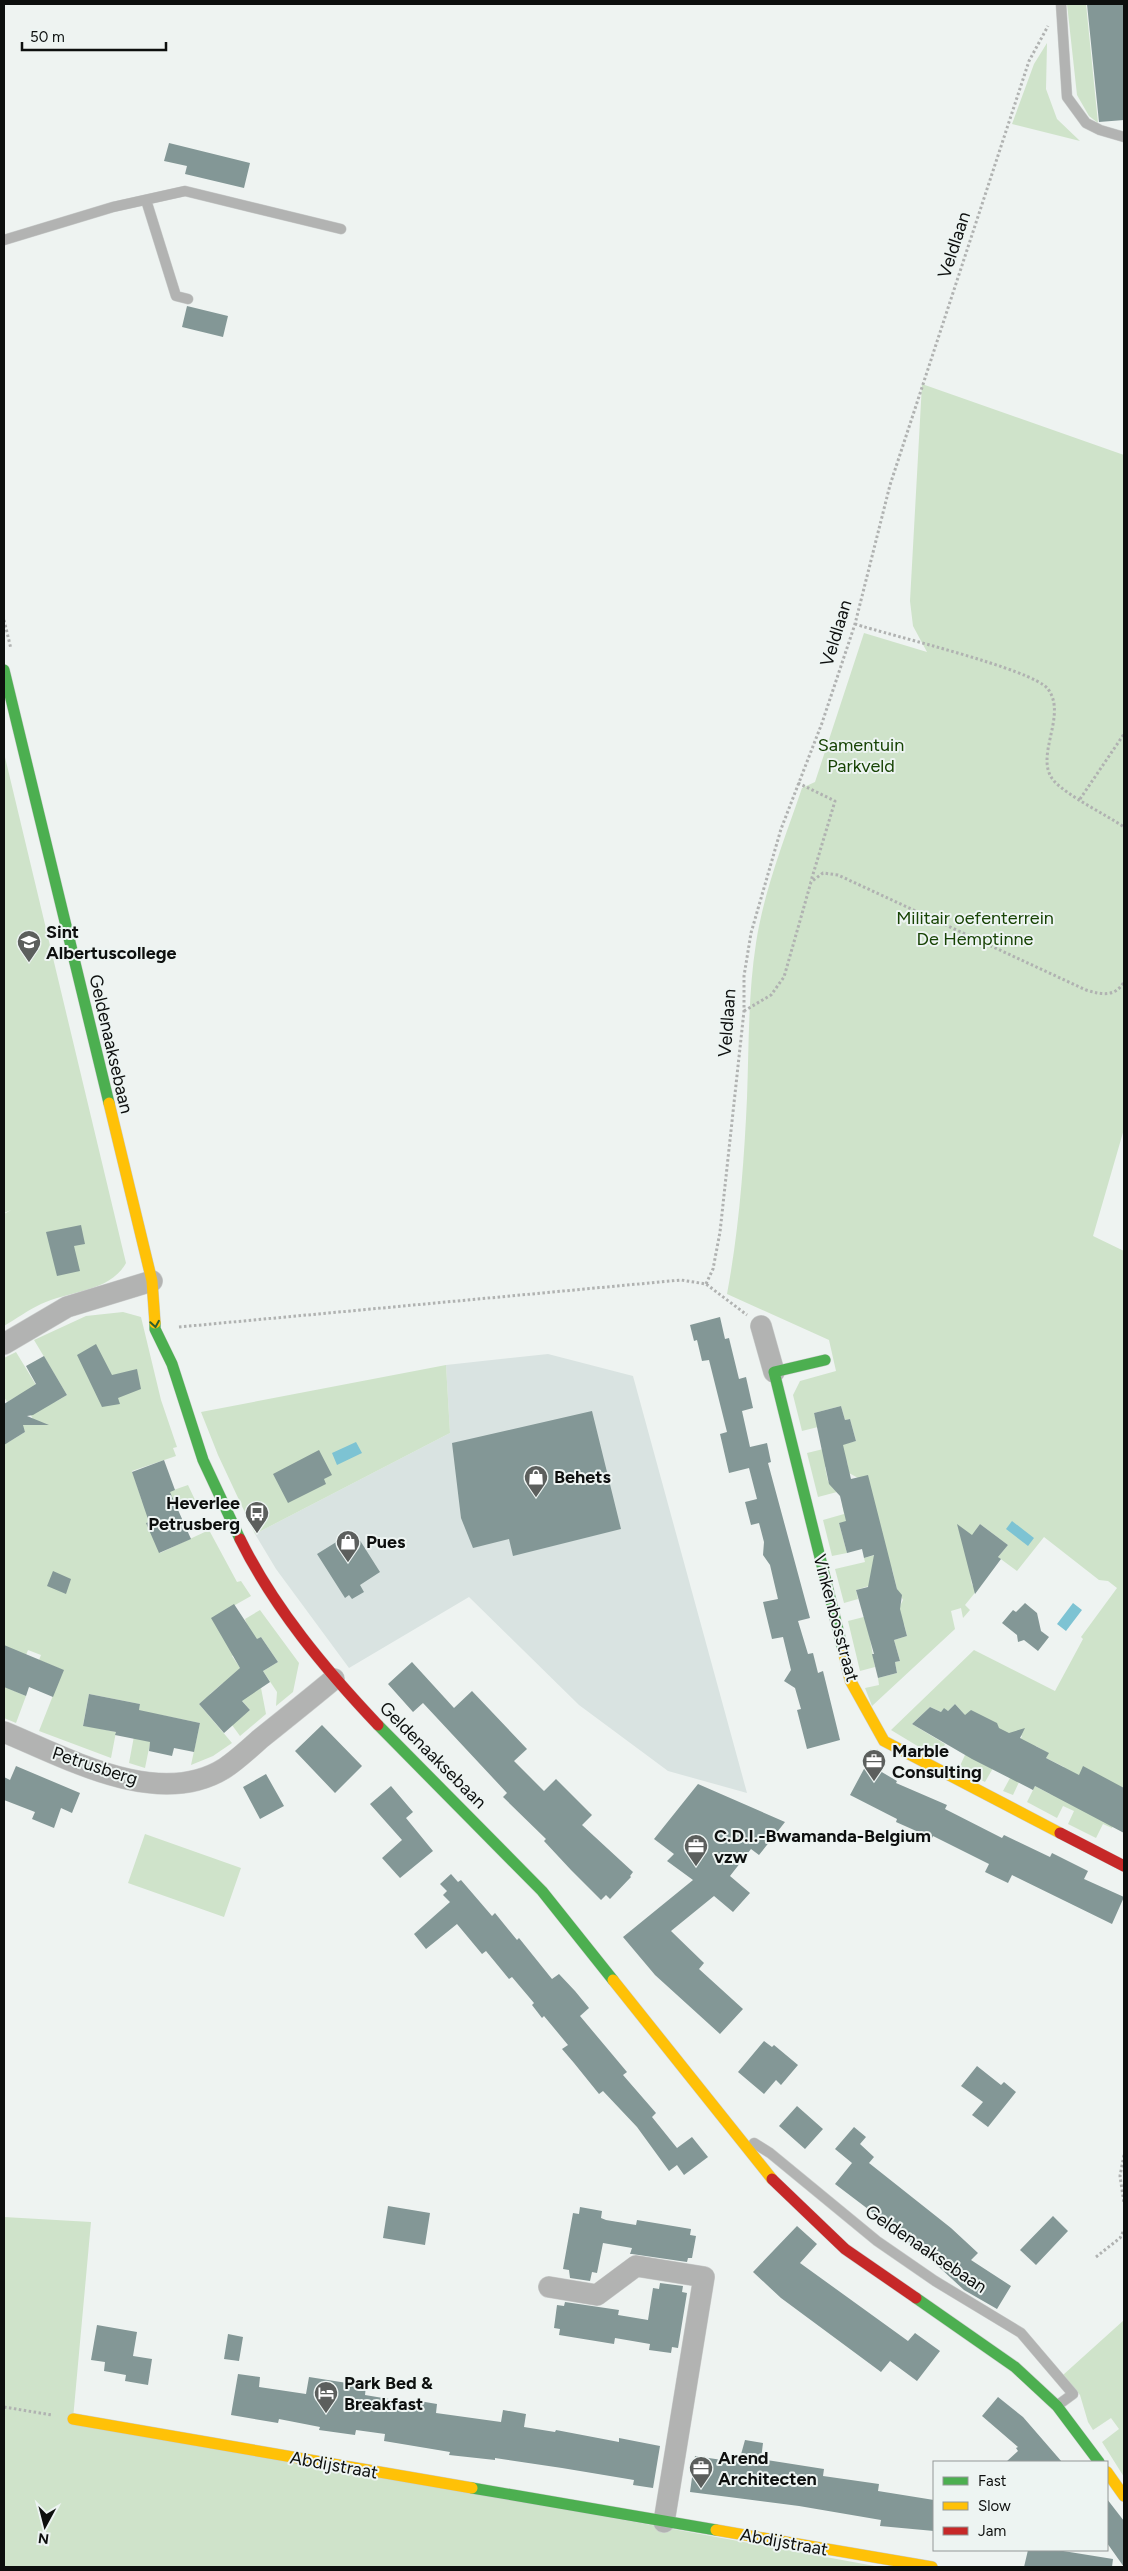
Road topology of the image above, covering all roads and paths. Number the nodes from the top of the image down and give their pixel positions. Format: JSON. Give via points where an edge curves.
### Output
{"nodes":[{"id":1,"x":1061,"y":4,"type":"edge"},
{"id":2,"x":1124,"y":137,"type":"edge"},
{"id":3,"x":146,"y":200,"type":"junction"},
{"id":4,"x":341,"y":229,"type":"dead end"},
{"id":5,"x":4,"y":240,"type":"edge"},
{"id":6,"x":188,"y":298,"type":"dead end"},
{"id":7,"x":4,"y":620,"type":"edge"},
{"id":8,"x":854,"y":624,"type":"junction"},
{"id":9,"x":13,"y":658,"type":"dead end"},
{"id":10,"x":4,"y":670,"type":"edge"},
{"id":11,"x":1124,"y":734,"type":"edge"},
{"id":12,"x":798,"y":783,"type":"junction"},
{"id":13,"x":1080,"y":799,"type":"junction"},
{"id":14,"x":1124,"y":827,"type":"edge"},
{"id":15,"x":811,"y":882,"type":"junction"},
{"id":16,"x":1124,"y":982,"type":"edge"},
{"id":17,"x":744,"y":1010,"type":"junction"},
{"id":18,"x":152,"y":1281,"type":"junction"},
{"id":19,"x":706,"y":1284,"type":"junction"},
{"id":20,"x":167,"y":1311,"type":"dead end"},
{"id":21,"x":178,"y":1320,"type":"dead end"},
{"id":22,"x":762,"y":1326,"type":"joint"},
{"id":23,"x":178,"y":1333,"type":"junction"},
{"id":24,"x":4,"y":1344,"type":"edge"},
{"id":25,"x":825,"y":1360,"type":"dead end"},
{"id":26,"x":172,"y":1364,"type":"junction"},
{"id":27,"x":774,"y":1372,"type":"junction"},
{"id":28,"x":334,"y":1679,"type":"junction"},
{"id":29,"x":4,"y":1732,"type":"edge"},
{"id":30,"x":1124,"y":1866,"type":"edge"},
{"id":31,"x":733,"y":2130,"type":"junction"},
{"id":32,"x":1124,"y":2155,"type":"edge"},
{"id":33,"x":1124,"y":2203,"type":"edge"},
{"id":34,"x":1124,"y":2230,"type":"edge"},
{"id":35,"x":1096,"y":2257,"type":"dead end"},
{"id":36,"x":549,"y":2287,"type":"dead end"},
{"id":37,"x":1057,"y":2406,"type":"junction"},
{"id":38,"x":4,"y":2407,"type":"edge"},
{"id":39,"x":73,"y":2419,"type":"joint"},
{"id":40,"x":1098,"y":2461,"type":"edge"},
{"id":41,"x":1108,"y":2473,"type":"edge"},
{"id":42,"x":1124,"y":2496,"type":"edge"},
{"id":43,"x":664,"y":2522,"type":"junction"},
{"id":44,"x":932,"y":2567,"type":"edge"}],
"edges":[{"from":1,"to":2,"type":"lane","via":[[1067,97],[1086,123]]},
{"from":1,"to":8,"type":"path","name":"Veldlaan","via":[[1029,61],[890,485]]},
{"from":3,"to":4,"type":"lane","via":[[185,191]]},
{"from":3,"to":5,"type":"lane"},
{"from":3,"to":6,"type":"lane","via":[[176,296]]},
{"from":7,"to":9,"type":"path"},
{"from":8,"to":12,"type":"path","name":"Veldlaan","via":[[822,724]]},
{"from":8,"to":13,"type":"path","via":[[1039,680],[1047,688],[1055,706],[1048,770],[1054,781]]},
{"from":10,"to":18,"type":"street","name":"Geldenaaksebaan"},
{"from":11,"to":13,"type":"path"},
{"from":12,"to":15,"type":"path","via":[[835,801]]},
{"from":12,"to":17,"type":"path","name":"Veldlaan","via":[[781,828],[751,933],[744,976]]},
{"from":13,"to":14,"type":"path"},
{"from":15,"to":16,"type":"path","via":[[823,873],[838,875],[1086,990],[1111,994],[1117,992]]},
{"from":15,"to":17,"type":"path","via":[[784,977],[771,995]]},
{"from":17,"to":19,"type":"path","name":"Veldlaan","via":[[718,1246]]},
{"from":18,"to":20,"type":"street","name":"Geldenaaksebaan"},
{"from":18,"to":24,"type":"street","via":[[67,1307]]},
{"from":18,"to":26,"type":"street","name":"Geldenaaksebaan","one_way":true,"via":[[155,1329]]},
{"from":19,"to":22,"type":"path"},
{"from":19,"to":23,"type":"path","via":[[681,1280]]},
{"from":21,"to":23,"type":"path"},
{"from":22,"to":27,"type":"street","name":"Vinkenbosstraat"},
{"from":23,"to":26,"type":"street","name":"Geldenaaksebaan"},
{"from":25,"to":27,"type":"street"},
{"from":26,"to":28,"type":"street","name":"Geldenaaksebaan","via":[[203,1460],[241,1541],[291,1622]]},
{"from":27,"to":30,"type":"street","name":"Vinkenbosstraat","via":[[850,1680],[884,1741]]},
{"from":28,"to":29,"type":"street","name":"Petrusberg","via":[[225,1768],[191,1781],[155,1784],[130,1780],[86,1766]]},
{"from":28,"to":31,"type":"street","name":"Geldenaaksebaan","via":[[542,1891]]},
{"from":31,"to":37,"type":"street","name":"Geldenaaksebaan","via":[[768,2174],[845,2249],[1015,2367]]},
{"from":31,"to":37,"type":"lane","name":"Geldenaaksebaan","via":[[770,2153],[878,2241],[935,2281],[1021,2332],[1073,2394]]},
{"from":32,"to":33,"type":"path","via":[[1120,2176]]},
{"from":34,"to":35,"type":"path","via":[[1120,2238]]},
{"from":36,"to":43,"type":"street","via":[[597,2295],[636,2266],[704,2277]]},
{"from":37,"to":40,"type":"street","name":"Geldenaaksebaan"},
{"from":38,"to":39,"type":"path"},
{"from":39,"to":43,"type":"street","name":"Abdijstraat"},
{"from":41,"to":42,"type":"street"},
{"from":43,"to":44,"type":"street","name":"Abdijstraat"}]}
